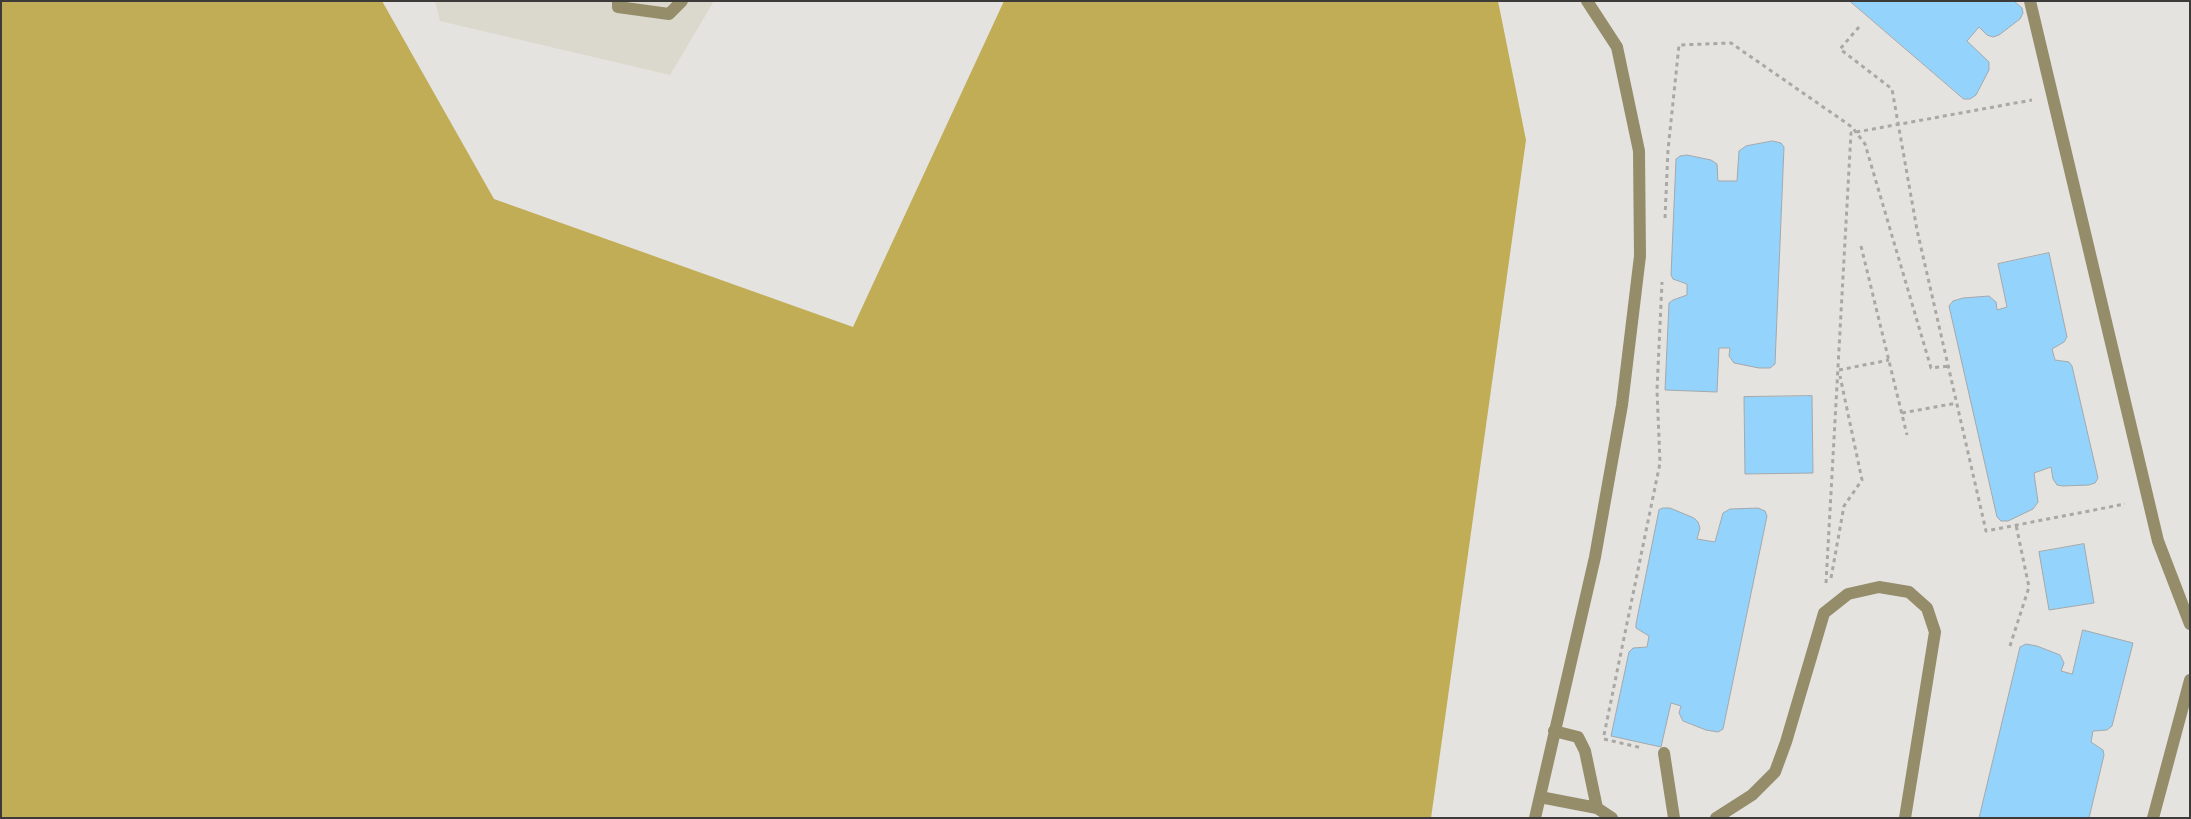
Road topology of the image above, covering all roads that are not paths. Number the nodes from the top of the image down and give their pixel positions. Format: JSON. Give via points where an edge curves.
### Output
{"nodes":[{"id":1,"x":618,"y":1,"type":"edge"},
{"id":2,"x":682,"y":1,"type":"edge"},
{"id":3,"x":1586,"y":1,"type":"edge"},
{"id":4,"x":2030,"y":1,"type":"edge"},
{"id":5,"x":2190,"y":624,"type":"edge"},
{"id":6,"x":2190,"y":680,"type":"edge"},
{"id":7,"x":1554,"y":731,"type":"junction"},
{"id":8,"x":1664,"y":754,"type":"road end"},
{"id":9,"x":1540,"y":796,"type":"junction"},
{"id":10,"x":1597,"y":808,"type":"junction"},
{"id":11,"x":1536,"y":818,"type":"edge"},
{"id":12,"x":1612,"y":818,"type":"edge"},
{"id":13,"x":1674,"y":818,"type":"edge"},
{"id":14,"x":1716,"y":818,"type":"edge"},
{"id":15,"x":1905,"y":818,"type":"edge"},
{"id":16,"x":2153,"y":818,"type":"edge"}],
"edges":[{"from":1,"to":2,"type":"street","via":[[618,7],[669,14]]},
{"from":3,"to":7,"type":"street","via":[[1618,47],[1639,151],[1640,256],[1622,404],[1595,557]]},
{"from":4,"to":5,"type":"street","via":[[2158,541]]},
{"from":6,"to":16,"type":"street"},
{"from":7,"to":9,"type":"street"},
{"from":7,"to":10,"type":"street","via":[[1578,738],[1585,750]]},
{"from":8,"to":13,"type":"street"},
{"from":9,"to":10,"type":"street"},
{"from":9,"to":11,"type":"street"},
{"from":10,"to":12,"type":"street"},
{"from":14,"to":15,"type":"street","via":[[1752,795],[1775,772],[1824,613],[1848,594],[1879,587],[1909,592],[1927,608],[1935,632]]}]}
